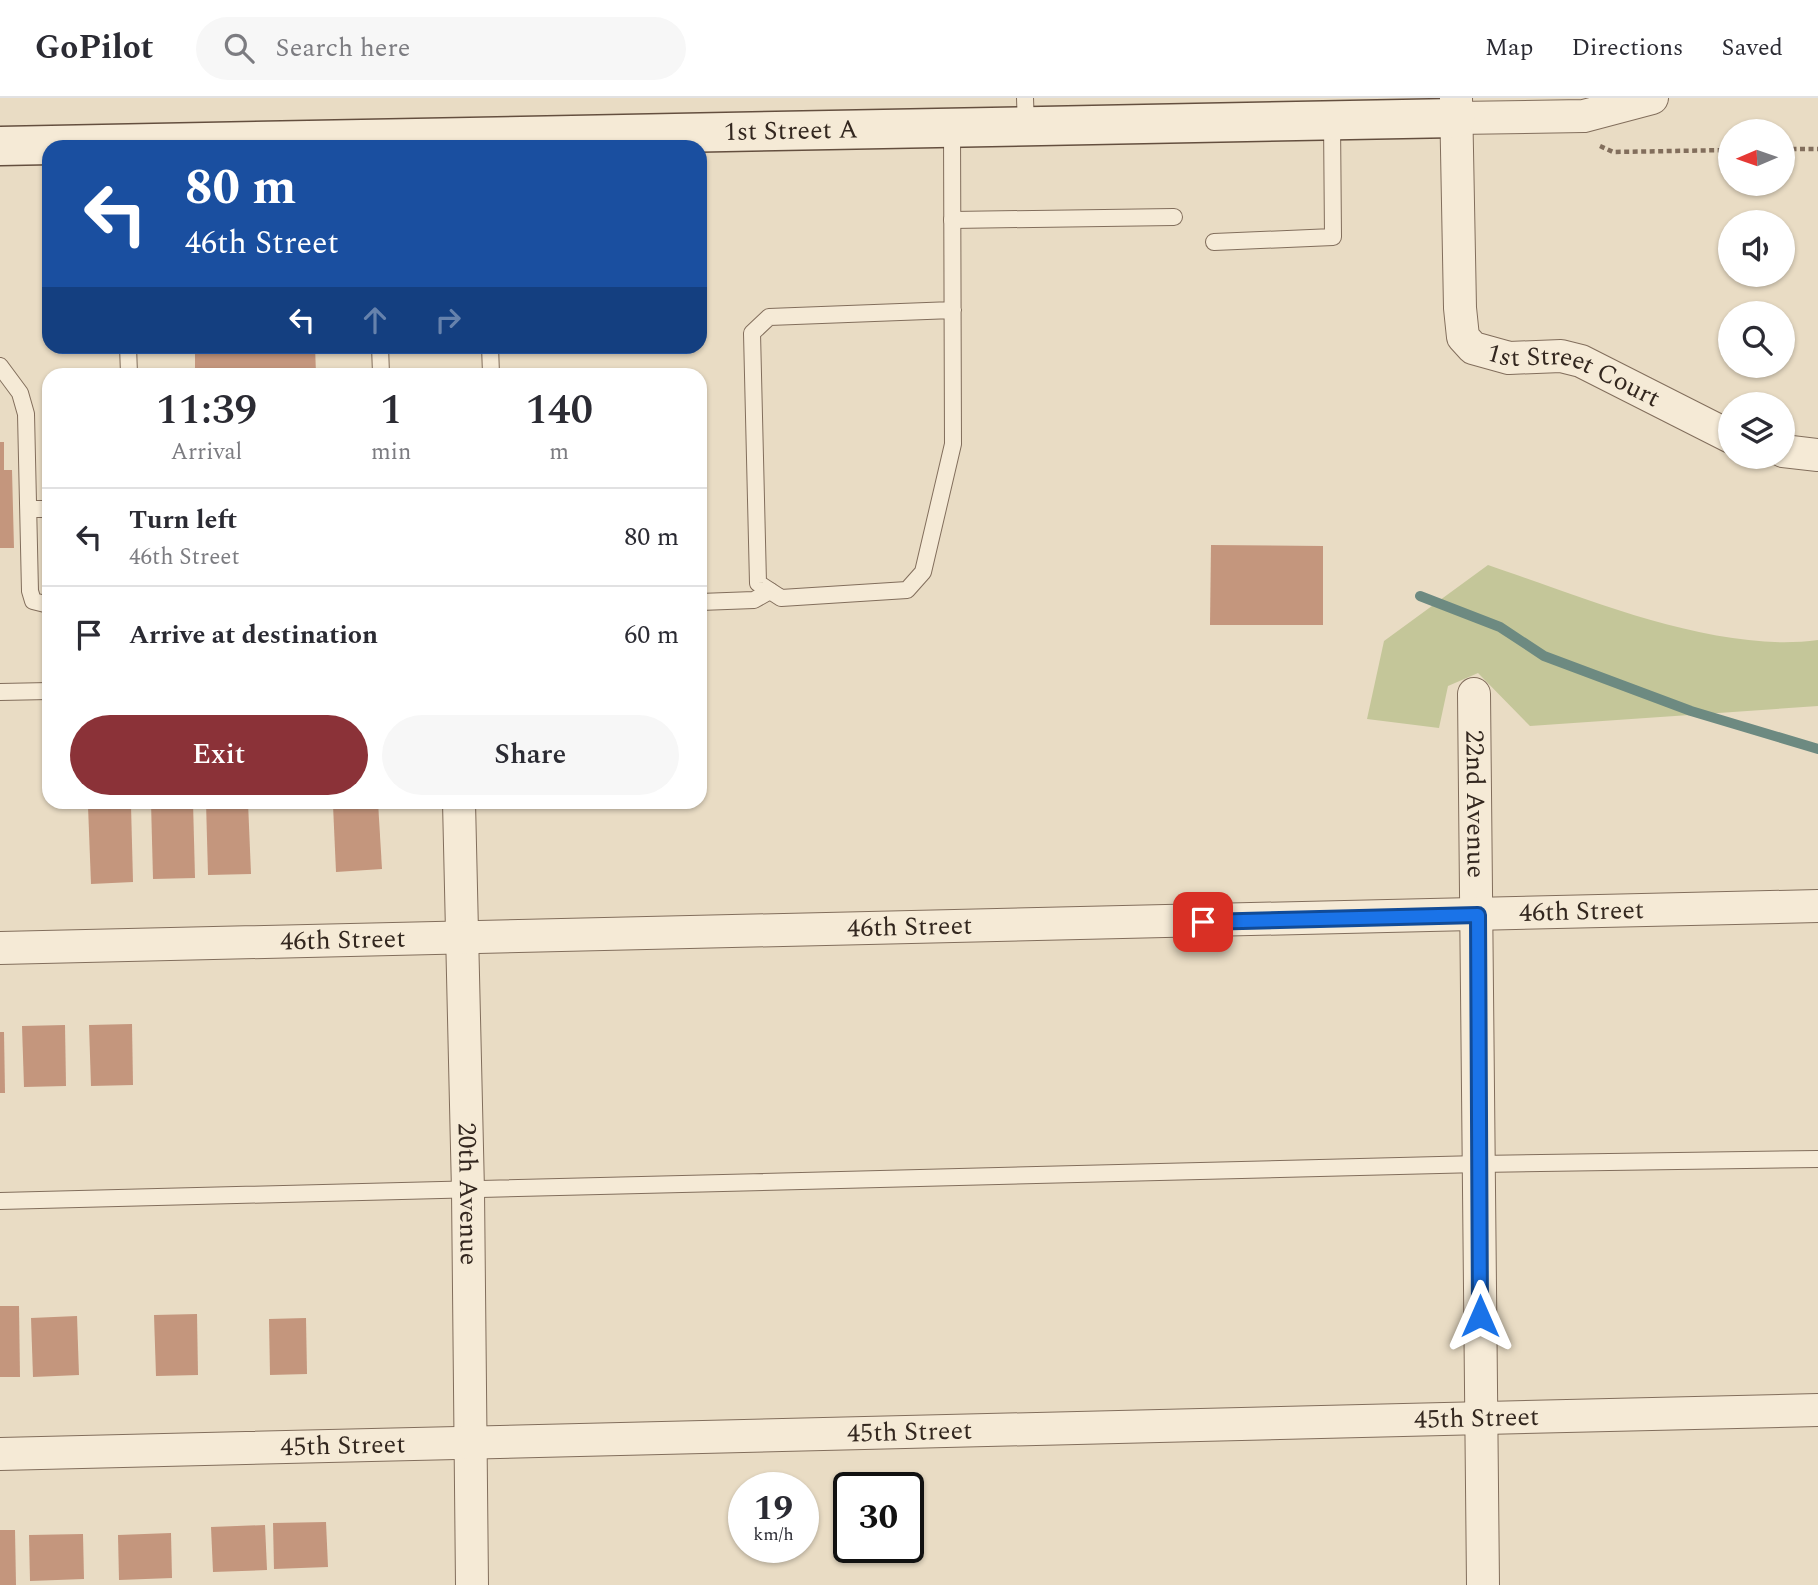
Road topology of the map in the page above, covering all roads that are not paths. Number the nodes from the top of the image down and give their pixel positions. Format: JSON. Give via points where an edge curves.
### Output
{"nodes":[{"id":1,"x":1652,"y":98,"type":"edge"},
{"id":2,"x":1456,"y":108,"type":"edge"},
{"id":3,"x":1025,"y":112,"type":"edge"},
{"id":4,"x":1332,"y":121,"type":"junction"},
{"id":5,"x":952,"y":128,"type":"junction"},
{"id":6,"x":546,"y":140,"type":"edge"},
{"id":7,"x":0,"y":146,"type":"edge"},
{"id":8,"x":42,"y":146,"type":"edge"},
{"id":9,"x":1174,"y":217,"type":"dead end"},
{"id":10,"x":952,"y":220,"type":"junction"},
{"id":11,"x":1214,"y":242,"type":"dead end"},
{"id":12,"x":953,"y":310,"type":"junction"},
{"id":13,"x":3,"y":377,"type":"edge"},
{"id":14,"x":1718,"y":430,"type":"edge"},
{"id":15,"x":1795,"y":452,"type":"edge"},
{"id":16,"x":1818,"y":455,"type":"edge"},
{"id":17,"x":29,"y":509,"type":"junction"},
{"id":18,"x":42,"y":509,"type":"edge"},
{"id":19,"x":769,"y":590,"type":"junction"},
{"id":20,"x":707,"y":602,"type":"edge"},
{"id":21,"x":42,"y":603,"type":"edge"},
{"id":22,"x":42,"y":691,"type":"edge"},
{"id":23,"x":0,"y":692,"type":"edge"},
{"id":24,"x":1474,"y":694,"type":"dead end"},
{"id":25,"x":459,"y":809,"type":"edge"},
{"id":26,"x":1818,"y":906,"type":"edge"},
{"id":27,"x":1478,"y":915,"type":"junction"},
{"id":28,"x":461,"y":940,"type":"junction"},
{"id":29,"x":0,"y":948,"type":"edge"},
{"id":30,"x":1818,"y":1159,"type":"edge"},
{"id":31,"x":1479,"y":1164,"type":"junction"},
{"id":32,"x":468,"y":1191,"type":"junction"},
{"id":33,"x":0,"y":1201,"type":"edge"},
{"id":34,"x":1818,"y":1410,"type":"edge"},
{"id":35,"x":1481,"y":1417,"type":"junction"},
{"id":36,"x":470,"y":1444,"type":"junction"},
{"id":37,"x":0,"y":1454,"type":"edge"},
{"id":38,"x":472,"y":1585,"type":"edge"},
{"id":39,"x":1483,"y":1585,"type":"edge"}],
"edges":[{"from":1,"to":2,"type":"street","via":[[1584,116]]},
{"from":2,"to":4,"type":"street","name":"1st Street A"},
{"from":2,"to":14,"type":"street","name":"1st Street Court","via":[[1463,337],[1473,348],[1509,358],[1581,360]]},
{"from":3,"to":4,"type":"street","name":"1st Street A"},
{"from":3,"to":5,"type":"street","name":"1st Street A"},
{"from":4,"to":11,"type":"lane","via":[[1333,237]]},
{"from":5,"to":6,"type":"street","name":"1st Street A"},
{"from":5,"to":10,"type":"lane"},
{"from":7,"to":8,"type":"street","name":"1st Street A"},
{"from":9,"to":10,"type":"lane"},
{"from":10,"to":12,"type":"lane"},
{"from":12,"to":19,"type":"lane","via":[[953,444],[923,572],[908,590],[781,598]]},
{"from":12,"to":19,"type":"lane","via":[[769,317],[752,333],[758,583]]},
{"from":13,"to":17,"type":"lane","via":[[25,404]]},
{"from":15,"to":16,"type":"street"},
{"from":17,"to":18,"type":"lane"},
{"from":17,"to":21,"type":"lane","via":[[30,590],[33,601]]},
{"from":19,"to":20,"type":"lane","via":[[754,600]]},
{"from":22,"to":23,"type":"lane"},
{"from":24,"to":27,"type":"street","name":"22nd Avenue"},
{"from":25,"to":28,"type":"street","name":"20th Avenue"},
{"from":26,"to":27,"type":"street","name":"46th Street"},
{"from":27,"to":28,"type":"street","name":"46th Street"},
{"from":27,"to":31,"type":"street","name":"22nd Avenue"},
{"from":28,"to":29,"type":"street","name":"46th Street"},
{"from":28,"to":32,"type":"street","name":"20th Avenue"},
{"from":30,"to":31,"type":"lane"},
{"from":31,"to":32,"type":"lane"},
{"from":31,"to":35,"type":"street","name":"22nd Avenue"},
{"from":32,"to":33,"type":"lane"},
{"from":32,"to":36,"type":"street","name":"20th Avenue"},
{"from":34,"to":35,"type":"street","name":"45th Street"},
{"from":35,"to":36,"type":"street","name":"45th Street"},
{"from":35,"to":39,"type":"street","name":"22nd Avenue"},
{"from":36,"to":37,"type":"street","name":"45th Street"},
{"from":36,"to":38,"type":"street","name":"20th Avenue"}]}
